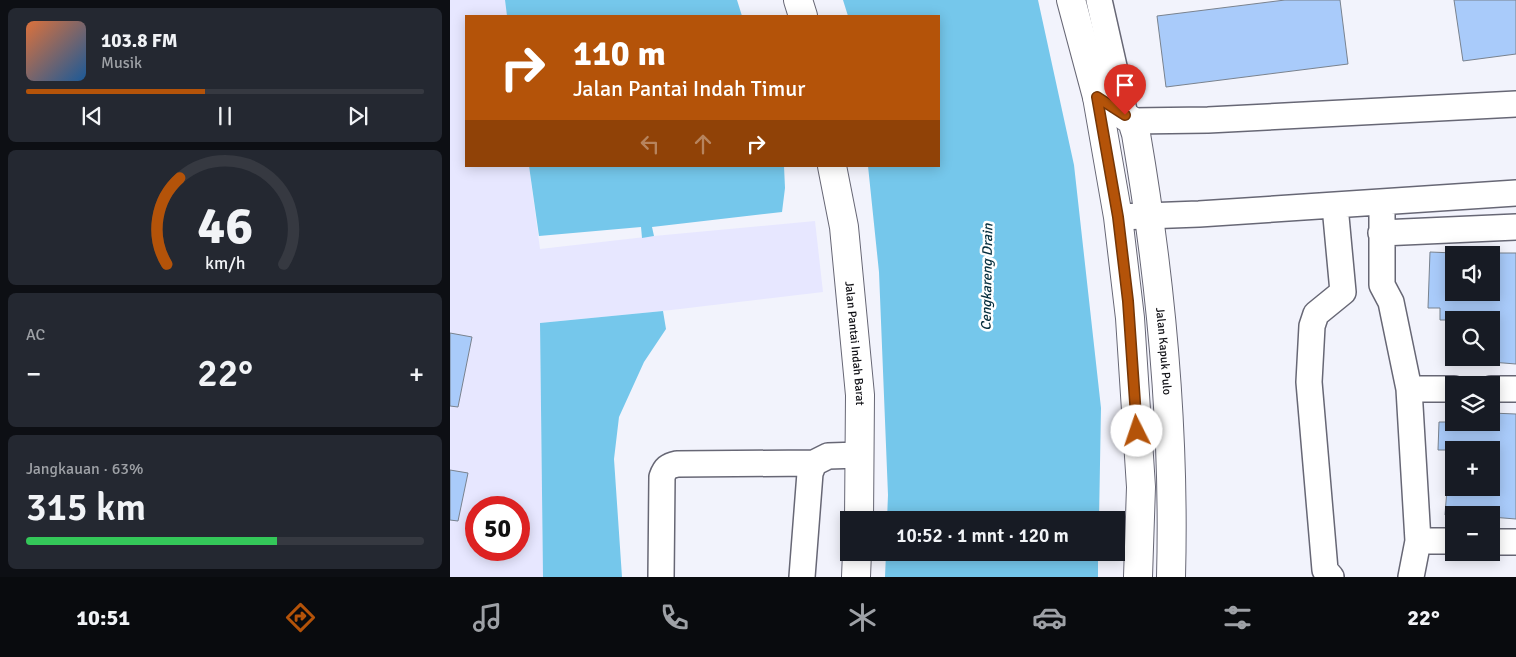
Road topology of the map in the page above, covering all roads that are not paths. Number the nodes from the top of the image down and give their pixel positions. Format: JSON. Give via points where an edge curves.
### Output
{"nodes":[{"id":1,"x":798,"y":0,"type":"edge"},
{"id":2,"x":1072,"y":0,"type":"edge"},
{"id":3,"x":1099,"y":0,"type":"edge"},
{"id":4,"x":803,"y":15,"type":"edge"},
{"id":5,"x":1097,"y":97,"type":"junction"},
{"id":6,"x":1516,"y":104,"type":"edge"},
{"id":7,"x":1129,"y":118,"type":"junction"},
{"id":8,"x":832,"y":167,"type":"edge"},
{"id":9,"x":1516,"y":193,"type":"edge"},
{"id":10,"x":1382,"y":203,"type":"junction"},
{"id":11,"x":1335,"y":206,"type":"junction"},
{"id":12,"x":1150,"y":216,"type":"junction"},
{"id":13,"x":1118,"y":217,"type":"junction"},
{"id":14,"x":1516,"y":227,"type":"edge"},
{"id":15,"x":1382,"y":233,"type":"junction"},
{"id":16,"x":1409,"y":389,"type":"junction"},
{"id":17,"x":1445,"y":389,"type":"edge"},
{"id":18,"x":1500,"y":389,"type":"edge"},
{"id":19,"x":1516,"y":389,"type":"edge"},
{"id":20,"x":860,"y":455,"type":"junction"},
{"id":21,"x":814,"y":463,"type":"junction"},
{"id":22,"x":859,"y":511,"type":"edge"},
{"id":23,"x":1418,"y":541,"type":"junction"},
{"id":24,"x":1445,"y":541,"type":"edge"},
{"id":25,"x":1500,"y":542,"type":"edge"},
{"id":26,"x":1516,"y":542,"type":"edge"},
{"id":27,"x":857,"y":561,"type":"edge"},
{"id":28,"x":661,"y":577,"type":"edge"},
{"id":29,"x":802,"y":577,"type":"edge"},
{"id":30,"x":856,"y":577,"type":"edge"},
{"id":31,"x":1138,"y":577,"type":"edge"},
{"id":32,"x":1171,"y":577,"type":"edge"},
{"id":33,"x":1330,"y":577,"type":"edge"},
{"id":34,"x":1411,"y":577,"type":"edge"}],
"edges":[{"from":1,"to":4,"type":"main road"},
{"from":2,"to":5,"type":"main road"},
{"from":3,"to":7,"type":"street"},
{"from":5,"to":7,"type":"main road"},
{"from":5,"to":13,"type":"main road"},
{"from":6,"to":7,"type":"street","via":[[1208,120]]},
{"from":7,"to":12,"type":"main road","name":"Jalan Kapuk Pulo","via":[[1136,134]]},
{"from":8,"to":20,"type":"main road","name":"Jalan Pantai Indah Barat","via":[[850,270],[860,395]]},
{"from":9,"to":10,"type":"street"},
{"from":10,"to":11,"type":"street"},
{"from":10,"to":15,"type":"street"},
{"from":11,"to":12,"type":"street"},
{"from":11,"to":33,"type":"street","via":[[1343,292],[1316,314],[1312,326],[1309,382],[1325,570]]},
{"from":12,"to":13,"type":"street"},
{"from":12,"to":32,"type":"main road","name":"Jalan Kapuk Pulo","via":[[1170,445]]},
{"from":13,"to":31,"type":"main road","via":[[1130,318],[1141,487]]},
{"from":14,"to":15,"type":"street"},
{"from":15,"to":16,"type":"street","via":[[1382,285],[1391,302]]},
{"from":16,"to":17,"type":"street"},
{"from":16,"to":23,"type":"street"},
{"from":18,"to":19,"type":"street"},
{"from":20,"to":21,"type":"street","via":[[828,456]]},
{"from":20,"to":22,"type":"main road","name":"Jalan Pantai Indah Barat"},
{"from":21,"to":28,"type":"street","via":[[669,466],[662,477]]},
{"from":21,"to":29,"type":"street","via":[[810,473]]},
{"from":23,"to":24,"type":"street"},
{"from":23,"to":34,"type":"street"},
{"from":25,"to":26,"type":"street"},
{"from":27,"to":30,"type":"main road"}]}
